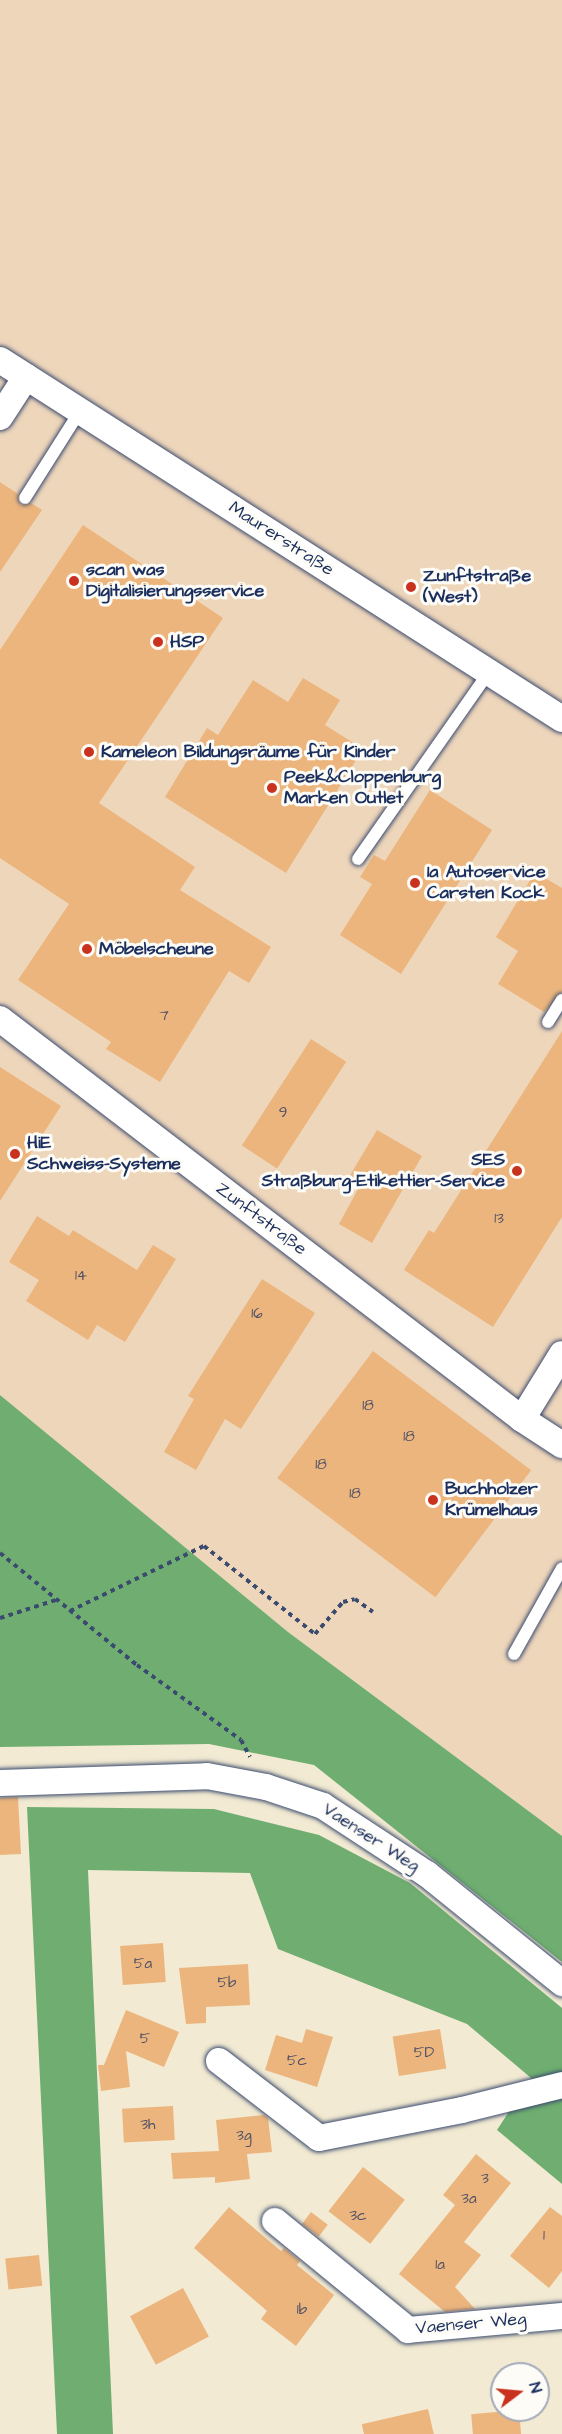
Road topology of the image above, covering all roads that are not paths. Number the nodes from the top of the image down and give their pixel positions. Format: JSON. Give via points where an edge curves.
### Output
{"nodes":[{"id":1,"x":0,"y":360,"type":"edge"},
{"id":2,"x":26,"y":376,"type":"junction"},
{"id":3,"x":80,"y":411,"type":"junction"},
{"id":4,"x":0,"y":417,"type":"edge"},
{"id":5,"x":25,"y":498,"type":"dead end"},
{"id":6,"x":489,"y":672,"type":"junction"},
{"id":7,"x":562,"y":719,"type":"edge"},
{"id":8,"x":358,"y":859,"type":"dead end"},
{"id":9,"x":562,"y":1000,"type":"edge"},
{"id":10,"x":0,"y":1019,"type":"edge"},
{"id":11,"x":548,"y":1022,"type":"dead end"},
{"id":12,"x":562,"y":1354,"type":"edge"},
{"id":13,"x":522,"y":1419,"type":"junction"},
{"id":14,"x":562,"y":1445,"type":"edge"},
{"id":15,"x":562,"y":1568,"type":"edge"},
{"id":16,"x":514,"y":1654,"type":"dead end"},
{"id":17,"x":0,"y":1784,"type":"edge"},
{"id":18,"x":562,"y":1983,"type":"edge"},
{"id":19,"x":219,"y":2061,"type":"dead end"},
{"id":20,"x":562,"y":2085,"type":"edge"},
{"id":21,"x":275,"y":2221,"type":"dead end"},
{"id":22,"x":562,"y":2316,"type":"edge"}],
"edges":[{"from":1,"to":2,"type":"street","name":"Maurerstraße"},
{"from":2,"to":3,"type":"street","name":"Maurerstraße"},
{"from":2,"to":4,"type":"street"},
{"from":3,"to":5,"type":"lane"},
{"from":3,"to":6,"type":"street","name":"Maurerstraße"},
{"from":6,"to":7,"type":"street","name":"Maurerstraße"},
{"from":6,"to":8,"type":"lane"},
{"from":9,"to":11,"type":"lane"},
{"from":10,"to":13,"type":"street","name":"Zunftstraße"},
{"from":12,"to":13,"type":"street"},
{"from":13,"to":14,"type":"street","name":"Zunftstraße"},
{"from":15,"to":16,"type":"lane"},
{"from":17,"to":18,"type":"street","name":"Vaenser Weg","via":[[207,1776],[266,1787],[323,1806],[373,1835]]},
{"from":19,"to":20,"type":"street","via":[[319,2138],[462,2110]]},
{"from":21,"to":22,"type":"street","name":"Vaenser Weg","via":[[408,2330]]}]}
